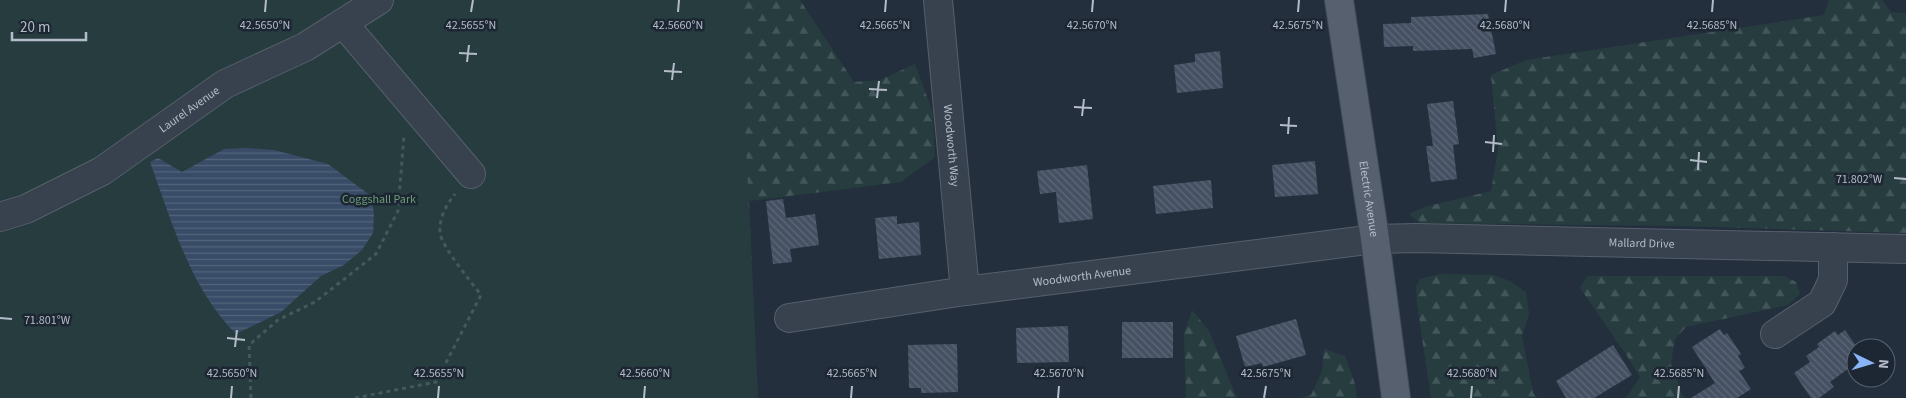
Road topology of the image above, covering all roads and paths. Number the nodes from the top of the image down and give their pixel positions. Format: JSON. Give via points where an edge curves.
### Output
{"nodes":[{"id":1,"x":379,"y":0,"type":"edge"},
{"id":2,"x":938,"y":0,"type":"edge"},
{"id":3,"x":1339,"y":0,"type":"edge"},
{"id":4,"x":343,"y":23,"type":"junction"},
{"id":5,"x":407,"y":99,"type":"junction"},
{"id":6,"x":471,"y":174,"type":"joint"},
{"id":7,"x":0,"y":217,"type":"edge"},
{"id":8,"x":1375,"y":240,"type":"junction"},
{"id":9,"x":1833,"y":247,"type":"junction"},
{"id":10,"x":1906,"y":249,"type":"edge"},
{"id":11,"x":965,"y":291,"type":"junction"},
{"id":12,"x":789,"y":318,"type":"dead end"},
{"id":13,"x":1775,"y":334,"type":"dead end"},
{"id":14,"x":251,"y":398,"type":"edge"},
{"id":15,"x":355,"y":398,"type":"edge"},
{"id":16,"x":1396,"y":398,"type":"edge"}],
"edges":[{"from":1,"to":4,"type":"street","name":"Laurel Avenue"},
{"from":2,"to":11,"type":"street","name":"Woodworth Way"},
{"from":3,"to":8,"type":"main road","name":"Electric Avenue"},
{"from":4,"to":5,"type":"street"},
{"from":4,"to":7,"type":"street","name":"Laurel Avenue","via":[[305,48],[225,84],[102,171],[26,209]]},
{"from":5,"to":6,"type":"street"},
{"from":5,"to":14,"type":"path","via":[[398,212],[385,237],[376,254],[315,302],[278,320],[249,345]]},
{"from":6,"to":15,"type":"path","via":[[449,201],[442,216],[440,235],[481,296],[436,382]]},
{"from":8,"to":9,"type":"street","name":"Mallard Drive","via":[[1417,238]]},
{"from":8,"to":11,"type":"street","name":"Woodworth Avenue"},
{"from":8,"to":16,"type":"main road","name":"Electric Avenue"},
{"from":9,"to":10,"type":"street","name":"Mallard Drive"},
{"from":9,"to":13,"type":"street","via":[[1833,280],[1822,303]]},
{"from":11,"to":12,"type":"street","name":"Woodworth Avenue"}]}
